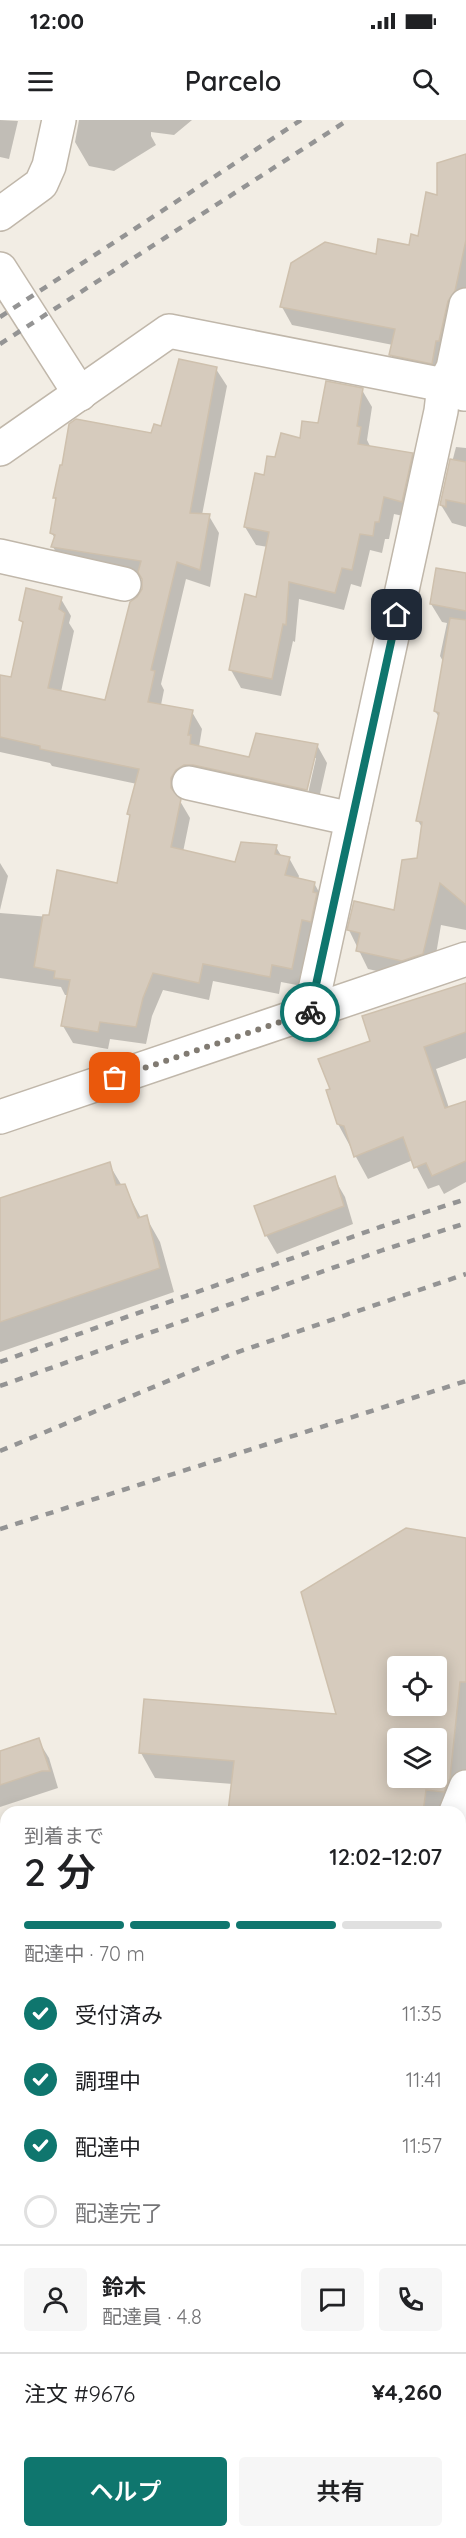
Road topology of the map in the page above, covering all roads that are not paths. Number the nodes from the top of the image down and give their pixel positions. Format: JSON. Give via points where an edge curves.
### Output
{"nodes":[{"id":1,"x":59,"y":120,"type":"edge"},
{"id":2,"x":0,"y":214,"type":"edge"},
{"id":3,"x":0,"y":269,"type":"edge"},
{"id":4,"x":466,"y":305,"type":"edge"},
{"id":5,"x":455,"y":390,"type":"edge"},
{"id":6,"x":80,"y":394,"type":"junction"},
{"id":7,"x":0,"y":449,"type":"edge"},
{"id":8,"x":0,"y":556,"type":"edge"},
{"id":9,"x":124,"y":584,"type":"dead end"},
{"id":10,"x":189,"y":783,"type":"dead end"},
{"id":11,"x":352,"y":819,"type":"junction"},
{"id":12,"x":466,"y":959,"type":"edge"},
{"id":13,"x":310,"y":1013,"type":"junction"},
{"id":14,"x":0,"y":1117,"type":"edge"},
{"id":15,"x":466,"y":1787,"type":"edge"},
{"id":16,"x":458,"y":1806,"type":"edge"}],
"edges":[{"from":1,"to":2,"type":"street","via":[[41,184]]},
{"from":3,"to":6,"type":"street"},
{"from":4,"to":5,"type":"street","via":[[453,368]]},
{"from":5,"to":6,"type":"street","via":[[169,331]]},
{"from":5,"to":11,"type":"street","via":[[441,411]]},
{"from":6,"to":7,"type":"street"},
{"from":8,"to":9,"type":"street"},
{"from":10,"to":11,"type":"street"},
{"from":11,"to":13,"type":"street"},
{"from":12,"to":13,"type":"street"},
{"from":13,"to":14,"type":"street"},
{"from":15,"to":16,"type":"street"}]}
